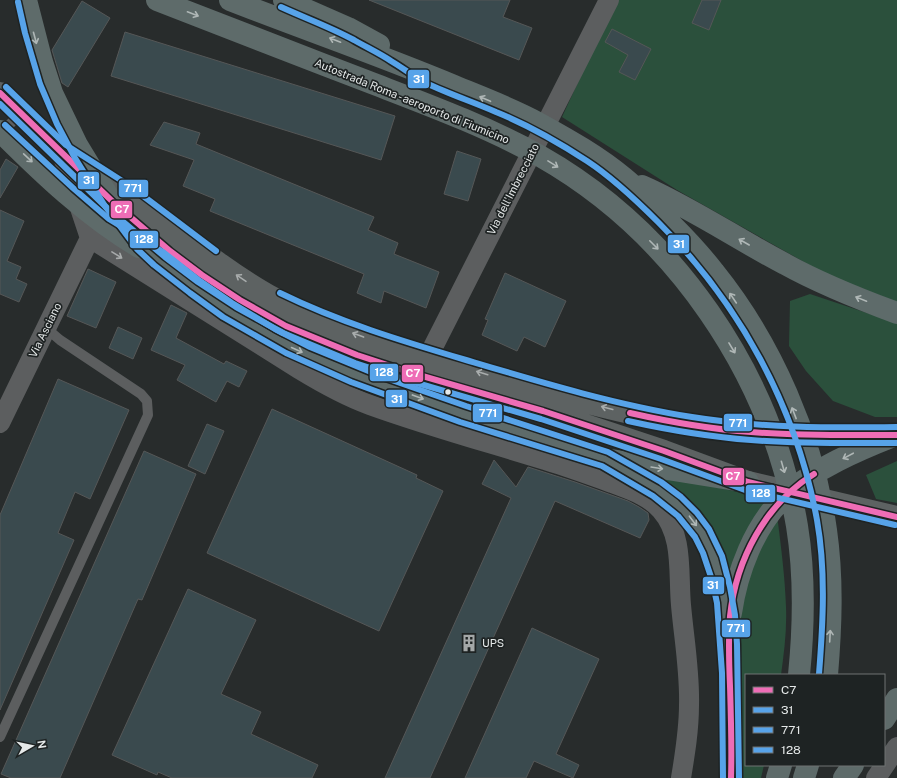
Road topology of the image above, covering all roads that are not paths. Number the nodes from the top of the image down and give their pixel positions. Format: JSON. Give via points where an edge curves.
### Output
{"nodes":[{"id":1,"x":26,"y":0,"type":"edge"},
{"id":2,"x":157,"y":0,"type":"edge"},
{"id":3,"x":230,"y":0,"type":"edge"},
{"id":4,"x":284,"y":0,"type":"edge"},
{"id":5,"x":609,"y":0,"type":"edge"},
{"id":6,"x":424,"y":73,"type":"junction"},
{"id":7,"x":0,"y":93,"type":"edge"},
{"id":8,"x":21,"y":113,"type":"junction"},
{"id":9,"x":0,"y":131,"type":"edge"},
{"id":10,"x":0,"y":134,"type":"edge"},
{"id":11,"x":61,"y":151,"type":"junction"},
{"id":12,"x":625,"y":178,"type":"junction"},
{"id":13,"x":90,"y":238,"type":"junction"},
{"id":14,"x":159,"y":259,"type":"junction"},
{"id":15,"x":897,"y":313,"type":"edge"},
{"id":16,"x":46,"y":328,"type":"junction"},
{"id":17,"x":357,"y":355,"type":"junction"},
{"id":18,"x":428,"y":357,"type":"junction"},
{"id":19,"x":344,"y":394,"type":"junction"},
{"id":20,"x":0,"y":423,"type":"edge"},
{"id":21,"x":896,"y":435,"type":"edge"},
{"id":22,"x":604,"y":460,"type":"junction"},
{"id":23,"x":748,"y":482,"type":"junction"},
{"id":24,"x":790,"y":492,"type":"junction"},
{"id":25,"x":897,"y":517,"type":"edge"},
{"id":26,"x":729,"y":644,"type":"junction"},
{"id":27,"x":799,"y":674,"type":"edge"},
{"id":28,"x":827,"y":674,"type":"edge"},
{"id":29,"x":897,"y":699,"type":"edge"},
{"id":30,"x":885,"y":717,"type":"edge"},
{"id":31,"x":0,"y":737,"type":"edge"},
{"id":32,"x":897,"y":747,"type":"edge"},
{"id":33,"x":885,"y":765,"type":"edge"},
{"id":34,"x":852,"y":766,"type":"edge"},
{"id":35,"x":884,"y":766,"type":"edge"},
{"id":36,"x":681,"y":778,"type":"edge"},
{"id":37,"x":731,"y":778,"type":"edge"},
{"id":38,"x":844,"y":778,"type":"edge"},
{"id":39,"x":876,"y":778,"type":"edge"}],
"edges":[{"from":1,"to":14,"type":"highway","one_way":true,"via":[[47,77],[75,141],[125,220],[143,244]]},
{"from":2,"to":27,"type":"highway","name":"Autostrada Roma - aeroporto di Fiumicino","one_way":true,"via":[[416,100],[526,149],[569,174],[616,209],[670,261],[709,311],[742,365],[768,421],[781,460],[794,514],[800,555],[804,614]]},
{"from":6,"to":3,"type":"highway","one_way":true},
{"from":4,"to":6,"type":"highway","via":[[357,32]]},
{"from":5,"to":18,"type":"street","name":"Via dell'Imbrecciato"},
{"from":12,"to":6,"type":"highway","one_way":true,"via":[[594,156],[538,123]]},
{"from":7,"to":8,"type":"main road"},
{"from":8,"to":10,"type":"lane"},
{"from":8,"to":11,"type":"main road"},
{"from":9,"to":14,"type":"highway","one_way":true,"via":[[88,212]]},
{"from":11,"to":13,"type":"street"},
{"from":11,"to":17,"type":"main road","via":[[114,203],[202,275],[275,320]]},
{"from":18,"to":11,"type":"main road","one_way":true,"via":[[336,327],[269,296],[197,247],[126,192]]},
{"from":15,"to":12,"type":"highway","one_way":true,"via":[[786,265]]},
{"from":28,"to":12,"type":"highway","one_way":true,"via":[[831,613],[828,547],[813,471],[794,412],[762,345],[723,284],[692,246]]},
{"from":13,"to":16,"type":"street","name":"Via Asciano"},
{"from":13,"to":19,"type":"street","one_way":true,"via":[[299,369]]},
{"from":14,"to":22,"type":"highway","one_way":true,"via":[[228,310],[289,346],[388,387]]},
{"from":16,"to":20,"type":"street","name":"Via Asciano"},
{"from":16,"to":31,"type":"lane","via":[[141,394],[147,401],[148,415]]},
{"from":17,"to":19,"type":"street"},
{"from":17,"to":23,"type":"main road","via":[[543,411]]},
{"from":21,"to":18,"type":"main road","one_way":true,"via":[[788,434],[693,425],[620,412]]},
{"from":19,"to":36,"type":"street","via":[[380,409],[581,471],[642,494],[655,503],[672,527],[678,547],[681,610],[688,672],[689,722]]},
{"from":21,"to":24,"type":"highway","one_way":true,"via":[[849,455],[808,478]]},
{"from":22,"to":23,"type":"highway","one_way":true},
{"from":22,"to":26,"type":"highway","one_way":true,"via":[[666,495],[684,510],[696,525],[710,550],[720,578]]},
{"from":23,"to":24,"type":"main road"},
{"from":24,"to":25,"type":"main road"},
{"from":24,"to":26,"type":"highway","via":[[765,520],[748,552],[734,597]]},
{"from":26,"to":37,"type":"highway"},
{"from":29,"to":30,"type":"highway"},
{"from":32,"to":33,"type":"street"},
{"from":34,"to":38,"type":"highway"},
{"from":35,"to":39,"type":"street"}]}
